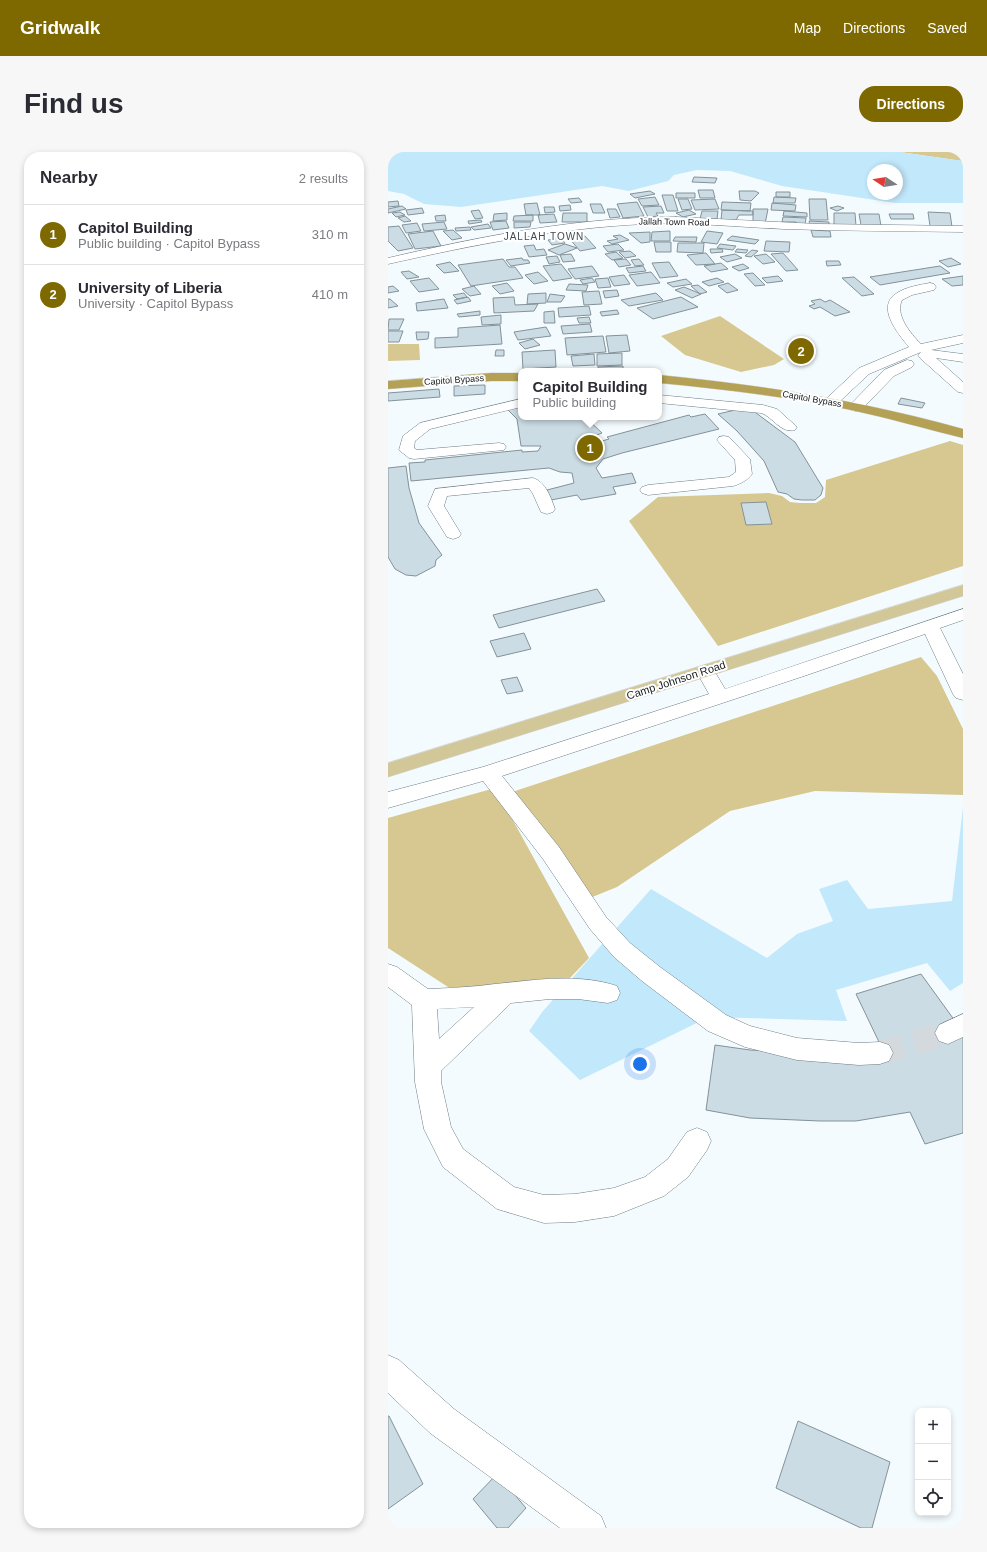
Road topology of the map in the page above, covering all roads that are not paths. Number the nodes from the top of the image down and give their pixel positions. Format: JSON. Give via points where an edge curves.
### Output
{"nodes":[{"id":1,"x":963,"y":229,"type":"edge"},
{"id":2,"x":388,"y":261,"type":"edge"},
{"id":3,"x":930,"y":287,"type":"dead end"},
{"id":4,"x":963,"y":339,"type":"edge"},
{"id":5,"x":926,"y":351,"type":"junction"},
{"id":6,"x":963,"y":358,"type":"edge"},
{"id":7,"x":518,"y":377,"type":"edge"},
{"id":8,"x":662,"y":379,"type":"edge"},
{"id":9,"x":388,"y":385,"type":"edge"},
{"id":10,"x":963,"y":388,"type":"edge"},
{"id":11,"x":662,"y":399,"type":"edge"},
{"id":12,"x":831,"y":402,"type":"junction"},
{"id":13,"x":518,"y":404,"type":"edge"},
{"id":14,"x":856,"y":407,"type":"junction"},
{"id":15,"x":790,"y":427,"type":"dead end"},
{"id":16,"x":963,"y":434,"type":"edge"},
{"id":17,"x":724,"y":440,"type":"dead end"},
{"id":18,"x":499,"y":447,"type":"dead end"},
{"id":19,"x":648,"y":490,"type":"dead end"},
{"id":20,"x":547,"y":509,"type":"dead end"},
{"id":21,"x":453,"y":534,"type":"dead end"},
{"id":22,"x":963,"y":590,"type":"edge"},
{"id":23,"x":963,"y":614,"type":"edge"},
{"id":24,"x":930,"y":626,"type":"junction"},
{"id":25,"x":705,"y":671,"type":"junction"},
{"id":26,"x":963,"y":694,"type":"edge"},
{"id":27,"x":720,"y":697,"type":"junction"},
{"id":28,"x":388,"y":770,"type":"edge"},
{"id":29,"x":488,"y":773,"type":"junction"},
{"id":30,"x":388,"y":800,"type":"edge"},
{"id":31,"x":388,"y":974,"type":"edge"},
{"id":32,"x":608,"y":993,"type":"dead end"},
{"id":33,"x":504,"y":994,"type":"junction"},
{"id":34,"x":424,"y":1000,"type":"junction"},
{"id":35,"x":880,"y":1053,"type":"tunnel mouth"},
{"id":36,"x":428,"y":1066,"type":"junction"},
{"id":37,"x":697,"y":1141,"type":"dead end"},
{"id":38,"x":388,"y":1371,"type":"edge"},
{"id":39,"x":588,"y":1528,"type":"edge"}],
"edges":[{"from":1,"to":2,"type":"street","name":"Jallah Town Road","via":[[646,221],[585,225],[509,236]]},
{"from":3,"to":5,"type":"street","via":[[903,294],[894,305],[900,326]]},
{"from":4,"to":5,"type":"street"},
{"from":5,"to":6,"type":"street"},
{"from":5,"to":10,"type":"street"},
{"from":5,"to":12,"type":"street","via":[[862,372]]},
{"from":5,"to":14,"type":"street","via":[[889,373]]},
{"from":7,"to":9,"type":"highway","name":"Capitol Bypass"},
{"from":8,"to":12,"type":"highway","name":"Capitol Bypass","via":[[765,390]]},
{"from":11,"to":15,"type":"street","via":[[763,409],[772,412]]},
{"from":12,"to":14,"type":"highway","name":"Capitol Bypass"},
{"from":13,"to":18,"type":"street","via":[[425,426],[408,439],[406,450],[414,455]]},
{"from":14,"to":16,"type":"highway","name":"Capitol Bypass"},
{"from":17,"to":19,"type":"street","via":[[742,459],[744,474],[733,481]]},
{"from":20,"to":21,"type":"street","via":[[541,493],[533,483],[441,492],[436,506]]},
{"from":22,"to":25,"type":"main road","name":"Camp Johnson Road"},
{"from":23,"to":24,"type":"street"},
{"from":24,"to":26,"type":"street"},
{"from":24,"to":27,"type":"street"},
{"from":25,"to":27,"type":"street"},
{"from":25,"to":28,"type":"main road","name":"Camp Johnson Road"},
{"from":27,"to":29,"type":"street"},
{"from":29,"to":30,"type":"street"},
{"from":29,"to":35,"type":"street","via":[[551,853],[598,922],[622,950],[717,1022],[744,1036],[797,1049],[853,1054]]},
{"from":31,"to":34,"type":"street"},
{"from":32,"to":33,"type":"street","via":[[550,989]]},
{"from":33,"to":34,"type":"street"},
{"from":33,"to":36,"type":"street"},
{"from":34,"to":36,"type":"street"},
{"from":36,"to":37,"type":"street","via":[[428,1082],[438,1130],[453,1158],[507,1199],[544,1209],[575,1208],[614,1202],[654,1187],[678,1168]]},
{"from":38,"to":39,"type":"street","via":[[442,1421]]}]}
